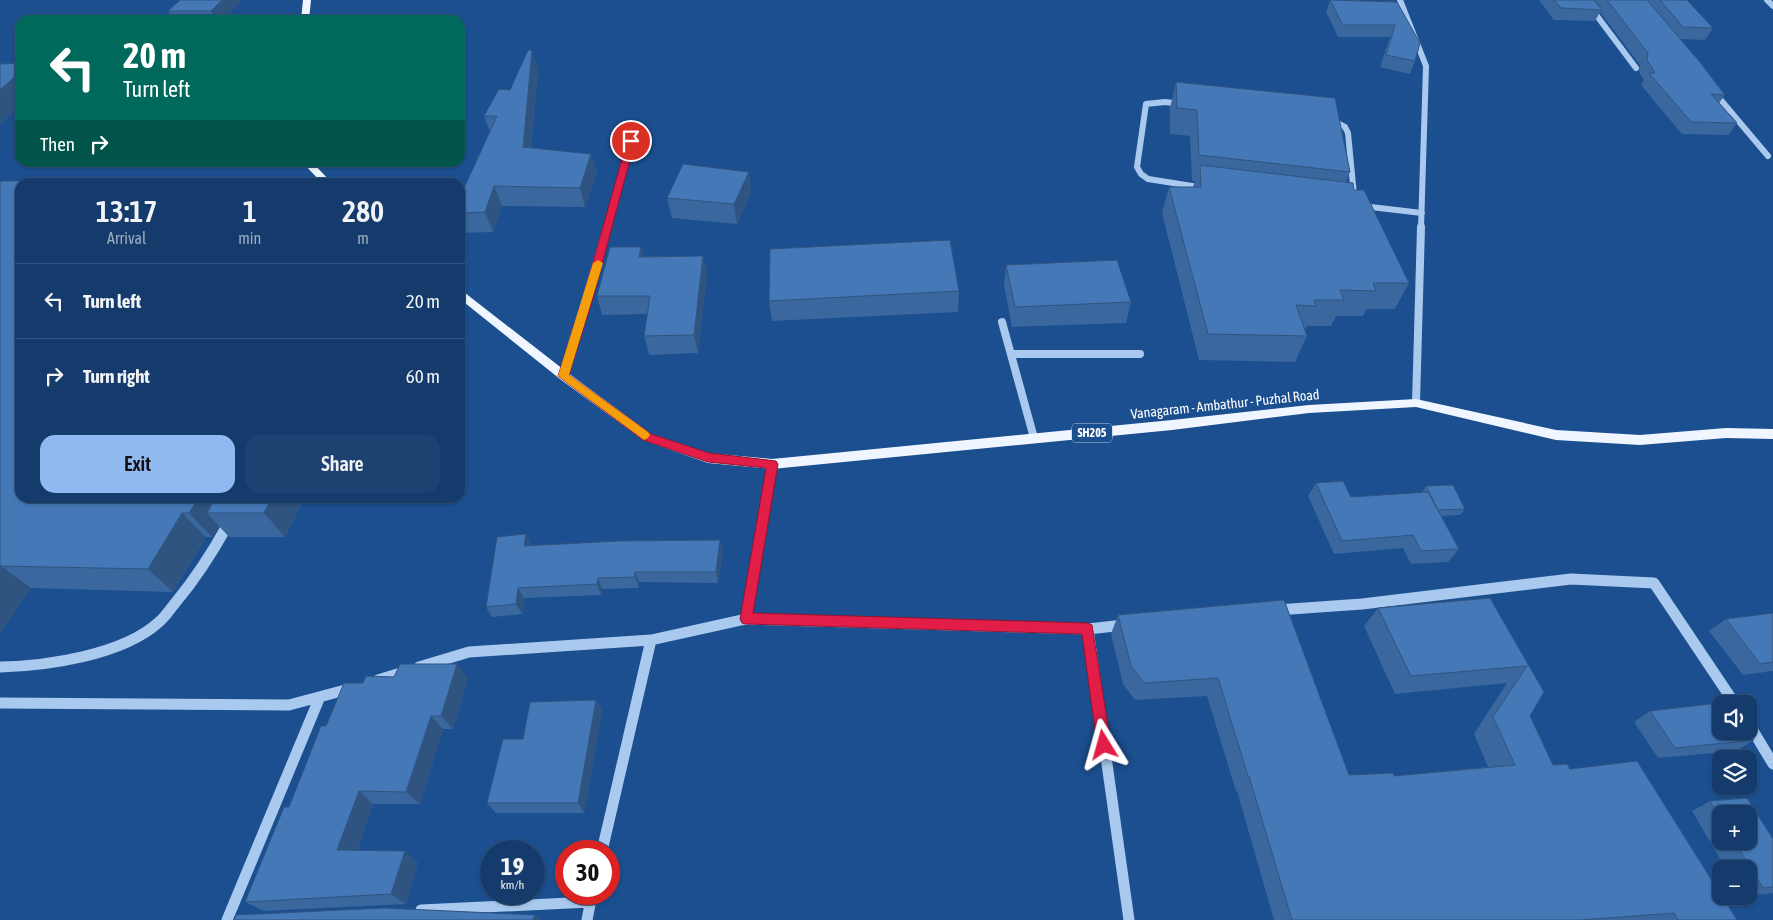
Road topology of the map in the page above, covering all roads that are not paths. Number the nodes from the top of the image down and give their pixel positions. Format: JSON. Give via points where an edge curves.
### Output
{"nodes":[{"id":1,"x":307,"y":0,"type":"edge"},
{"id":2,"x":1400,"y":0,"type":"edge"},
{"id":3,"x":1585,"y":0,"type":"edge"},
{"id":4,"x":1767,"y":0,"type":"edge"},
{"id":5,"x":1773,"y":6,"type":"edge"},
{"id":6,"x":306,"y":15,"type":"edge"},
{"id":7,"x":1636,"y":68,"type":"dead end"},
{"id":8,"x":1711,"y":89,"type":"edge"},
{"id":9,"x":1194,"y":106,"type":"edge"},
{"id":10,"x":1319,"y":118,"type":"edge"},
{"id":11,"x":631,"y":141,"type":"dead end"},
{"id":12,"x":1768,"y":156,"type":"dead end"},
{"id":13,"x":311,"y":167,"type":"edge"},
{"id":14,"x":322,"y":178,"type":"edge"},
{"id":15,"x":1216,"y":189,"type":"edge"},
{"id":16,"x":1422,"y":213,"type":"junction"},
{"id":17,"x":465,"y":297,"type":"edge"},
{"id":18,"x":1002,"y":322,"type":"dead end"},
{"id":19,"x":1011,"y":354,"type":"junction"},
{"id":20,"x":1140,"y":354,"type":"dead end"},
{"id":21,"x":564,"y":376,"type":"junction"},
{"id":22,"x":1416,"y":403,"type":"junction"},
{"id":23,"x":1773,"y":434,"type":"edge"},
{"id":24,"x":1034,"y":438,"type":"junction"},
{"id":25,"x":772,"y":464,"type":"junction"},
{"id":26,"x":234,"y":513,"type":"edge"},
{"id":27,"x":1269,"y":611,"type":"edge"},
{"id":28,"x":746,"y":619,"type":"junction"},
{"id":29,"x":1135,"y":624,"type":"edge"},
{"id":30,"x":1088,"y":629,"type":"junction"},
{"id":31,"x":651,"y":640,"type":"junction"},
{"id":32,"x":0,"y":667,"type":"edge"},
{"id":33,"x":1729,"y":695,"type":"edge"},
{"id":34,"x":319,"y":699,"type":"junction"},
{"id":35,"x":0,"y":703,"type":"edge"},
{"id":36,"x":1757,"y":737,"type":"edge"},
{"id":37,"x":1773,"y":764,"type":"edge"},
{"id":38,"x":605,"y":840,"type":"edge"},
{"id":39,"x":555,"y":901,"type":"edge"},
{"id":40,"x":590,"y":905,"type":"edge"},
{"id":41,"x":413,"y":911,"type":"edge"},
{"id":42,"x":227,"y":920,"type":"edge"},
{"id":43,"x":587,"y":920,"type":"edge"},
{"id":44,"x":1129,"y":920,"type":"edge"}],
"edges":[{"from":1,"to":6,"type":"main road"},
{"from":2,"to":16,"type":"street","via":[[1426,66]]},
{"from":3,"to":7,"type":"street"},
{"from":4,"to":5,"type":"street"},
{"from":8,"to":12,"type":"street"},
{"from":9,"to":15,"type":"street","via":[[1165,102],[1146,104],[1137,167],[1148,179]]},
{"from":10,"to":16,"type":"street","via":[[1338,123],[1348,133],[1355,205]]},
{"from":11,"to":21,"type":"street"},
{"from":13,"to":14,"type":"main road"},
{"from":16,"to":22,"type":"street"},
{"from":17,"to":21,"type":"main road","name":"Vanagaram - Ambathur - Puzhal Road","number":"SH205"},
{"from":18,"to":19,"type":"street"},
{"from":19,"to":20,"type":"street"},
{"from":19,"to":24,"type":"street"},
{"from":21,"to":25,"type":"main road","name":"Vanagaram - Ambathur - Puzhal Road","number":"SH205","via":[[647,437],[708,458]]},
{"from":22,"to":23,"type":"main road","name":"Vanagaram - Ambathur - Puzhal Road","number":"SH205","via":[[1556,435],[1640,440],[1726,433]]},
{"from":22,"to":24,"type":"main road","name":"Vanagaram - Ambathur - Puzhal Road","number":"SH205","via":[[1308,409]]},
{"from":24,"to":25,"type":"main road","name":"Vanagaram - Ambathur - Puzhal Road","number":"SH205"},
{"from":25,"to":28,"type":"street"},
{"from":26,"to":32,"type":"street","via":[[208,561],[157,624],[126,642],[60,661]]},
{"from":27,"to":33,"type":"street","via":[[1362,604],[1571,578],[1654,583]]},
{"from":28,"to":30,"type":"street"},
{"from":28,"to":31,"type":"street"},
{"from":29,"to":30,"type":"street"},
{"from":30,"to":44,"type":"street"},
{"from":31,"to":34,"type":"street","via":[[469,652]]},
{"from":31,"to":38,"type":"street"},
{"from":34,"to":35,"type":"street","via":[[289,705]]},
{"from":34,"to":42,"type":"street"},
{"from":36,"to":37,"type":"street"},
{"from":39,"to":41,"type":"street"},
{"from":40,"to":43,"type":"street"}]}
